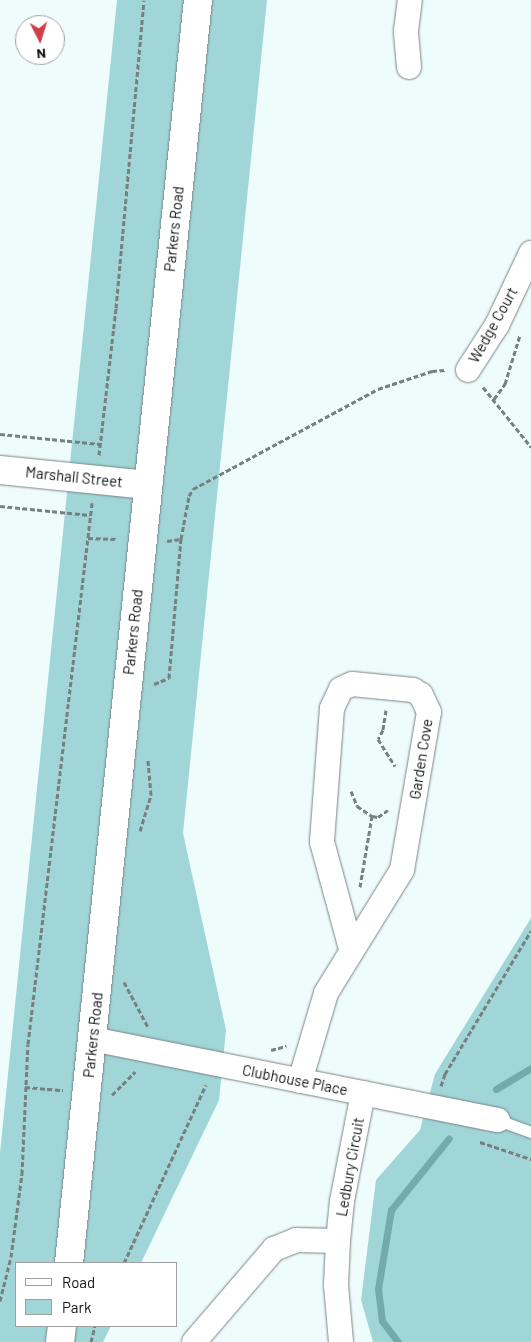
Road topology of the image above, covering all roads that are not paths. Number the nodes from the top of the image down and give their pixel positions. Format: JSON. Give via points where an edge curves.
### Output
{"nodes":[{"id":1,"x":198,"y":0,"type":"edge"},
{"id":2,"x":410,"y":0,"type":"edge"},
{"id":3,"x":408,"y":67,"type":"dead end"},
{"id":4,"x":531,"y":253,"type":"edge"},
{"id":5,"x":468,"y":370,"type":"road end"},
{"id":6,"x":0,"y":470,"type":"edge"},
{"id":7,"x":148,"y":484,"type":"junction"},
{"id":8,"x":351,"y":949,"type":"junction"},
{"id":9,"x":92,"y":1039,"type":"junction"},
{"id":10,"x":300,"y":1080,"type":"junction"},
{"id":11,"x":363,"y":1093,"type":"junction"},
{"id":12,"x":498,"y":1120,"type":"joint"},
{"id":13,"x":531,"y":1132,"type":"edge"},
{"id":14,"x":338,"y":1241,"type":"junction"},
{"id":15,"x":69,"y":1262,"type":"edge"},
{"id":16,"x":62,"y":1327,"type":"edge"},
{"id":17,"x":60,"y":1342,"type":"edge"},
{"id":18,"x":194,"y":1342,"type":"edge"},
{"id":19,"x":341,"y":1342,"type":"edge"}],
"edges":[{"from":1,"to":7,"type":"main road","name":"Parkers Road"},
{"from":2,"to":3,"type":"street","via":[[406,31]]},
{"from":4,"to":5,"type":"street","name":"Wedge Court","via":[[497,325]]},
{"from":6,"to":7,"type":"main road","name":"Marshall Street"},
{"from":7,"to":9,"type":"main road","name":"Parkers Road"},
{"from":8,"to":8,"type":"street","name":"Garden Cove","via":[[322,842],[332,708],[341,689],[352,684],[413,690],[421,695],[429,712],[406,852],[394,886]]},
{"from":8,"to":10,"type":"street","name":"Garden Cove","via":[[326,993]]},
{"from":9,"to":10,"type":"street","name":"Clubhouse Place"},
{"from":9,"to":15,"type":"main road","name":"Parkers Road"},
{"from":10,"to":11,"type":"street","name":"Clubhouse Place"},
{"from":11,"to":12,"type":"street","name":"Clubhouse Place"},
{"from":11,"to":14,"type":"street","name":"Ledbury Circuit","via":[[342,1201]]},
{"from":12,"to":13,"type":"lane"},
{"from":14,"to":18,"type":"street","via":[[296,1240],[274,1249]]},
{"from":14,"to":19,"type":"street","name":"Ledbury Circuit","via":[[336,1285]]},
{"from":16,"to":17,"type":"main road"}]}
